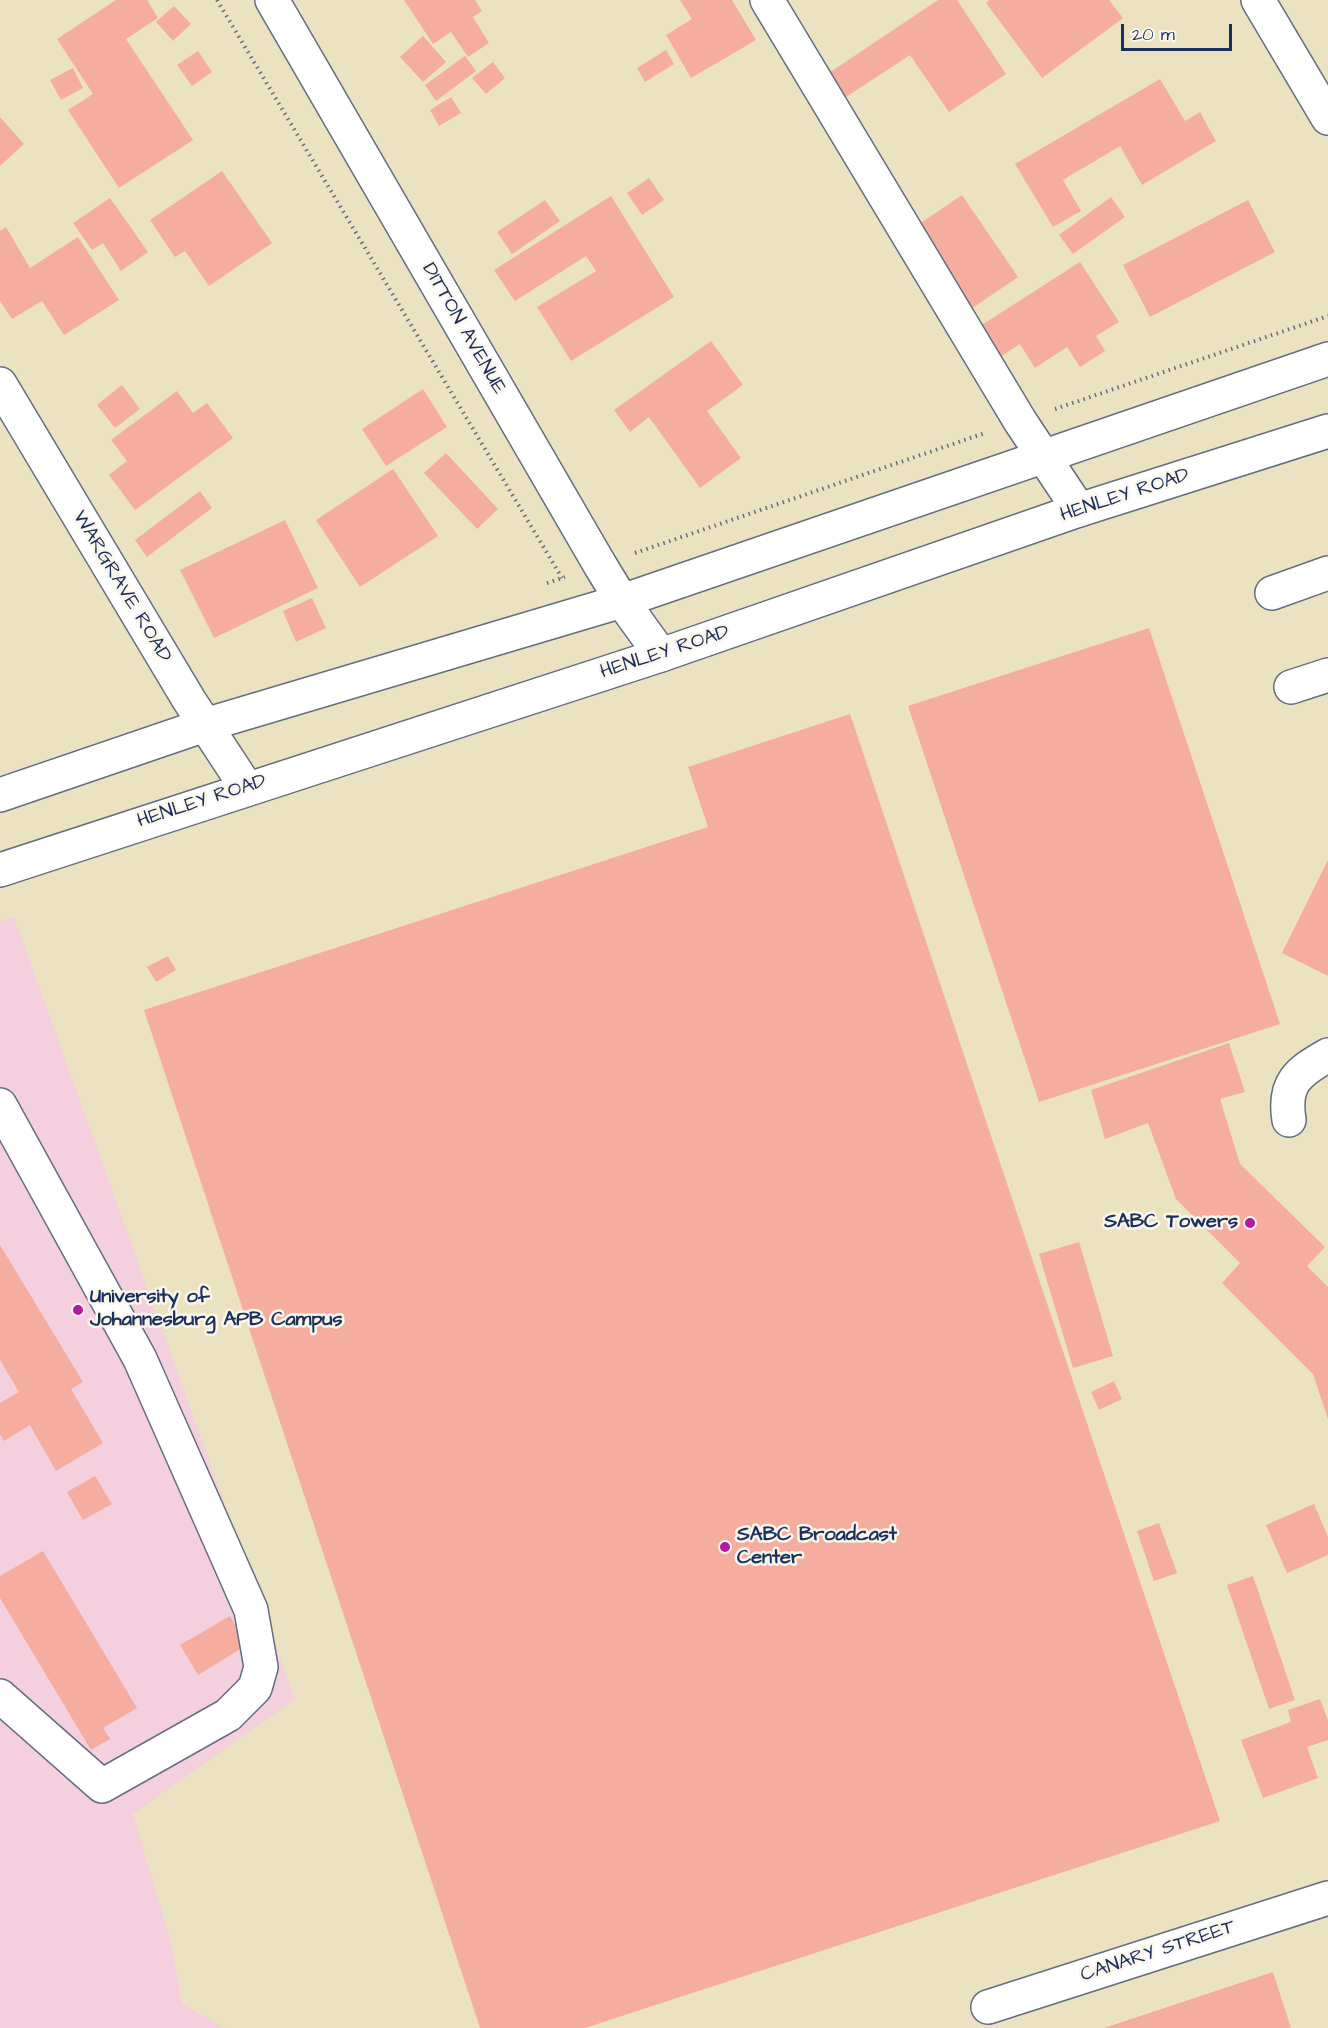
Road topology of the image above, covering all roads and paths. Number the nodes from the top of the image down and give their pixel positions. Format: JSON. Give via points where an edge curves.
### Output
{"nodes":[{"id":1,"x":217,"y":0,"type":"edge"},
{"id":2,"x":272,"y":0,"type":"edge"},
{"id":3,"x":767,"y":0,"type":"edge"},
{"id":4,"x":1258,"y":0,"type":"edge"},
{"id":5,"x":1328,"y":118,"type":"edge"},
{"id":6,"x":1328,"y":316,"type":"edge"},
{"id":7,"x":1328,"y":359,"type":"edge"},
{"id":8,"x":0,"y":384,"type":"edge"},
{"id":9,"x":1020,"y":421,"type":"junction"},
{"id":10,"x":1328,"y":431,"type":"edge"},
{"id":11,"x":1043,"y":454,"type":"junction"},
{"id":12,"x":1079,"y":510,"type":"junction"},
{"id":13,"x":600,"y":565,"type":"junction"},
{"id":14,"x":1328,"y":573,"type":"edge"},
{"id":15,"x":562,"y":578,"type":"junction"},
{"id":16,"x":540,"y":586,"type":"dead end"},
{"id":17,"x":1272,"y":593,"type":"dead end"},
{"id":18,"x":622,"y":601,"type":"junction"},
{"id":19,"x":660,"y":655,"type":"junction"},
{"id":20,"x":1328,"y":675,"type":"edge"},
{"id":21,"x":1291,"y":687,"type":"dead end"},
{"id":22,"x":205,"y":725,"type":"junction"},
{"id":23,"x":246,"y":788,"type":"junction"},
{"id":24,"x":0,"y":795,"type":"edge"},
{"id":25,"x":0,"y":870,"type":"edge"},
{"id":26,"x":1328,"y":1055,"type":"edge"},
{"id":27,"x":0,"y":1105,"type":"edge"},
{"id":28,"x":1289,"y":1120,"type":"dead end"},
{"id":29,"x":0,"y":1696,"type":"edge"},
{"id":30,"x":1328,"y":1898,"type":"edge"},
{"id":31,"x":988,"y":2007,"type":"dead end"}],
"edges":[{"from":1,"to":15,"type":"path"},
{"from":2,"to":13,"type":"main road","name":"DITTON AVENUE"},
{"from":3,"to":9,"type":"main road"},
{"from":4,"to":5,"type":"main road"},
{"from":6,"to":9,"type":"path"},
{"from":7,"to":11,"type":"main road"},
{"from":8,"to":22,"type":"main road","name":"WARGRAVE ROAD"},
{"from":9,"to":11,"type":"main road"},
{"from":9,"to":13,"type":"path"},
{"from":10,"to":12,"type":"main road","name":"HENLEY ROAD"},
{"from":11,"to":12,"type":"main road"},
{"from":11,"to":18,"type":"main road"},
{"from":12,"to":19,"type":"main road","name":"HENLEY ROAD"},
{"from":13,"to":15,"type":"path"},
{"from":13,"to":18,"type":"main road","name":"DITTON AVENUE"},
{"from":14,"to":17,"type":"main road"},
{"from":15,"to":16,"type":"path"},
{"from":18,"to":19,"type":"main road","name":"DITTON AVENUE"},
{"from":18,"to":22,"type":"main road"},
{"from":19,"to":23,"type":"main road","name":"HENLEY ROAD"},
{"from":20,"to":21,"type":"main road"},
{"from":22,"to":23,"type":"main road","name":"WARGRAVE ROAD"},
{"from":22,"to":24,"type":"main road"},
{"from":23,"to":25,"type":"main road","name":"HENLEY ROAD"},
{"from":26,"to":28,"type":"main road","via":[[1297,1076],[1288,1094]]},
{"from":27,"to":29,"type":"main road","via":[[140,1359],[251,1610],[261,1667],[255,1688],[228,1715],[102,1786]]},
{"from":30,"to":31,"type":"main road","name":"CANARY STREET"}]}
